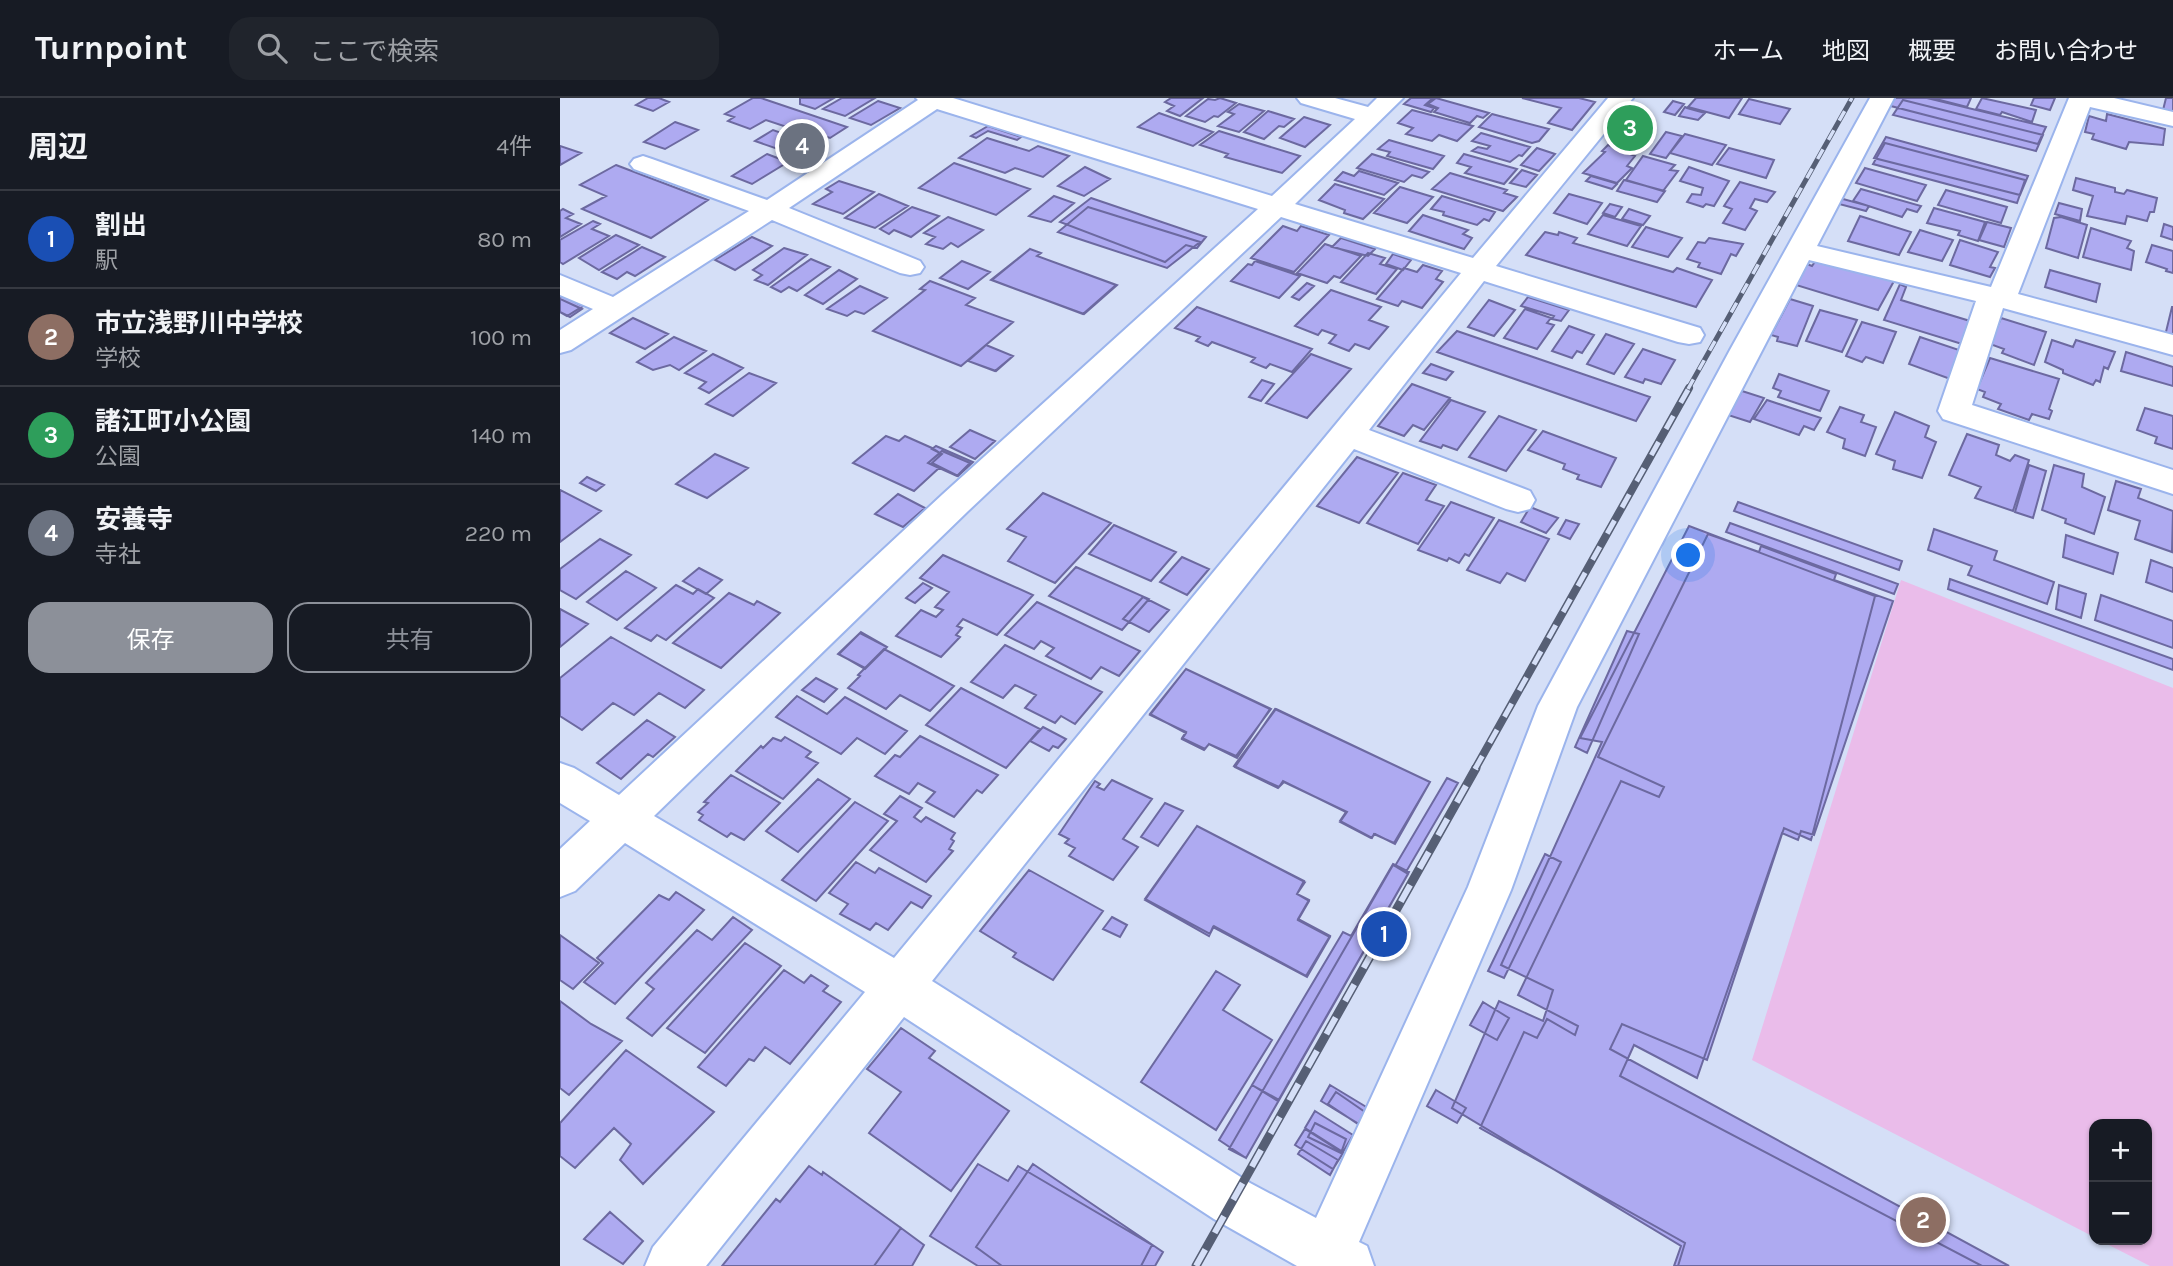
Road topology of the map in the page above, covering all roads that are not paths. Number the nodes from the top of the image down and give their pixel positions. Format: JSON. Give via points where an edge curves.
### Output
{"nodes":[{"id":1,"x":1309,"y":98,"type":"edge"},
{"id":2,"x":1391,"y":98,"type":"edge"},
{"id":3,"x":1621,"y":98,"type":"edge"},
{"id":4,"x":1882,"y":98,"type":"edge"},
{"id":5,"x":2082,"y":98,"type":"edge"},
{"id":6,"x":933,"y":99,"type":"edge"},
{"id":7,"x":1372,"y":116,"type":"junction"},
{"id":8,"x":2173,"y":119,"type":"edge"},
{"id":9,"x":643,"y":164,"type":"dead end"},
{"id":10,"x":1273,"y":207,"type":"junction"},
{"id":11,"x":768,"y":209,"type":"junction"},
{"id":12,"x":1800,"y":250,"type":"junction"},
{"id":13,"x":910,"y":267,"type":"dead end"},
{"id":14,"x":1478,"y":271,"type":"junction"},
{"id":15,"x":560,"y":284,"type":"edge"},
{"id":16,"x":1997,"y":298,"type":"junction"},
{"id":17,"x":614,"y":308,"type":"junction"},
{"id":18,"x":1689,"y":335,"type":"dead end"},
{"id":19,"x":560,"y":343,"type":"edge"},
{"id":20,"x":2173,"y":345,"type":"edge"},
{"id":21,"x":1348,"y":434,"type":"junction"},
{"id":22,"x":2173,"y":481,"type":"edge"},
{"id":23,"x":1518,"y":500,"type":"dead end"},
{"id":24,"x":560,"y":781,"type":"edge"},
{"id":25,"x":622,"y":819,"type":"junction"},
{"id":26,"x":560,"y":877,"type":"edge"},
{"id":27,"x":899,"y":987,"type":"junction"},
{"id":28,"x":1339,"y":1259,"type":"edge"},
{"id":29,"x":672,"y":1266,"type":"edge"}],
"edges":[{"from":1,"to":7,"type":"street"},
{"from":2,"to":7,"type":"street"},
{"from":3,"to":14,"type":"street"},
{"from":4,"to":12,"type":"street"},
{"from":5,"to":8,"type":"street"},
{"from":5,"to":16,"type":"street"},
{"from":6,"to":10,"type":"street"},
{"from":6,"to":11,"type":"street"},
{"from":7,"to":10,"type":"street"},
{"from":9,"to":11,"type":"street"},
{"from":10,"to":14,"type":"street"},
{"from":10,"to":25,"type":"street"},
{"from":11,"to":13,"type":"street"},
{"from":11,"to":17,"type":"street"},
{"from":12,"to":16,"type":"street"},
{"from":12,"to":28,"type":"street","via":[[1558,706],[1489,890],[1345,1187]]},
{"from":14,"to":18,"type":"street"},
{"from":14,"to":21,"type":"street"},
{"from":15,"to":17,"type":"street"},
{"from":16,"to":20,"type":"street"},
{"from":16,"to":22,"type":"street","via":[[1954,411]]},
{"from":17,"to":19,"type":"street"},
{"from":21,"to":23,"type":"street"},
{"from":21,"to":27,"type":"street"},
{"from":24,"to":25,"type":"street"},
{"from":25,"to":26,"type":"street"},
{"from":25,"to":27,"type":"street"},
{"from":27,"to":28,"type":"street","via":[[1232,1201]]},
{"from":27,"to":29,"type":"street"}]}
